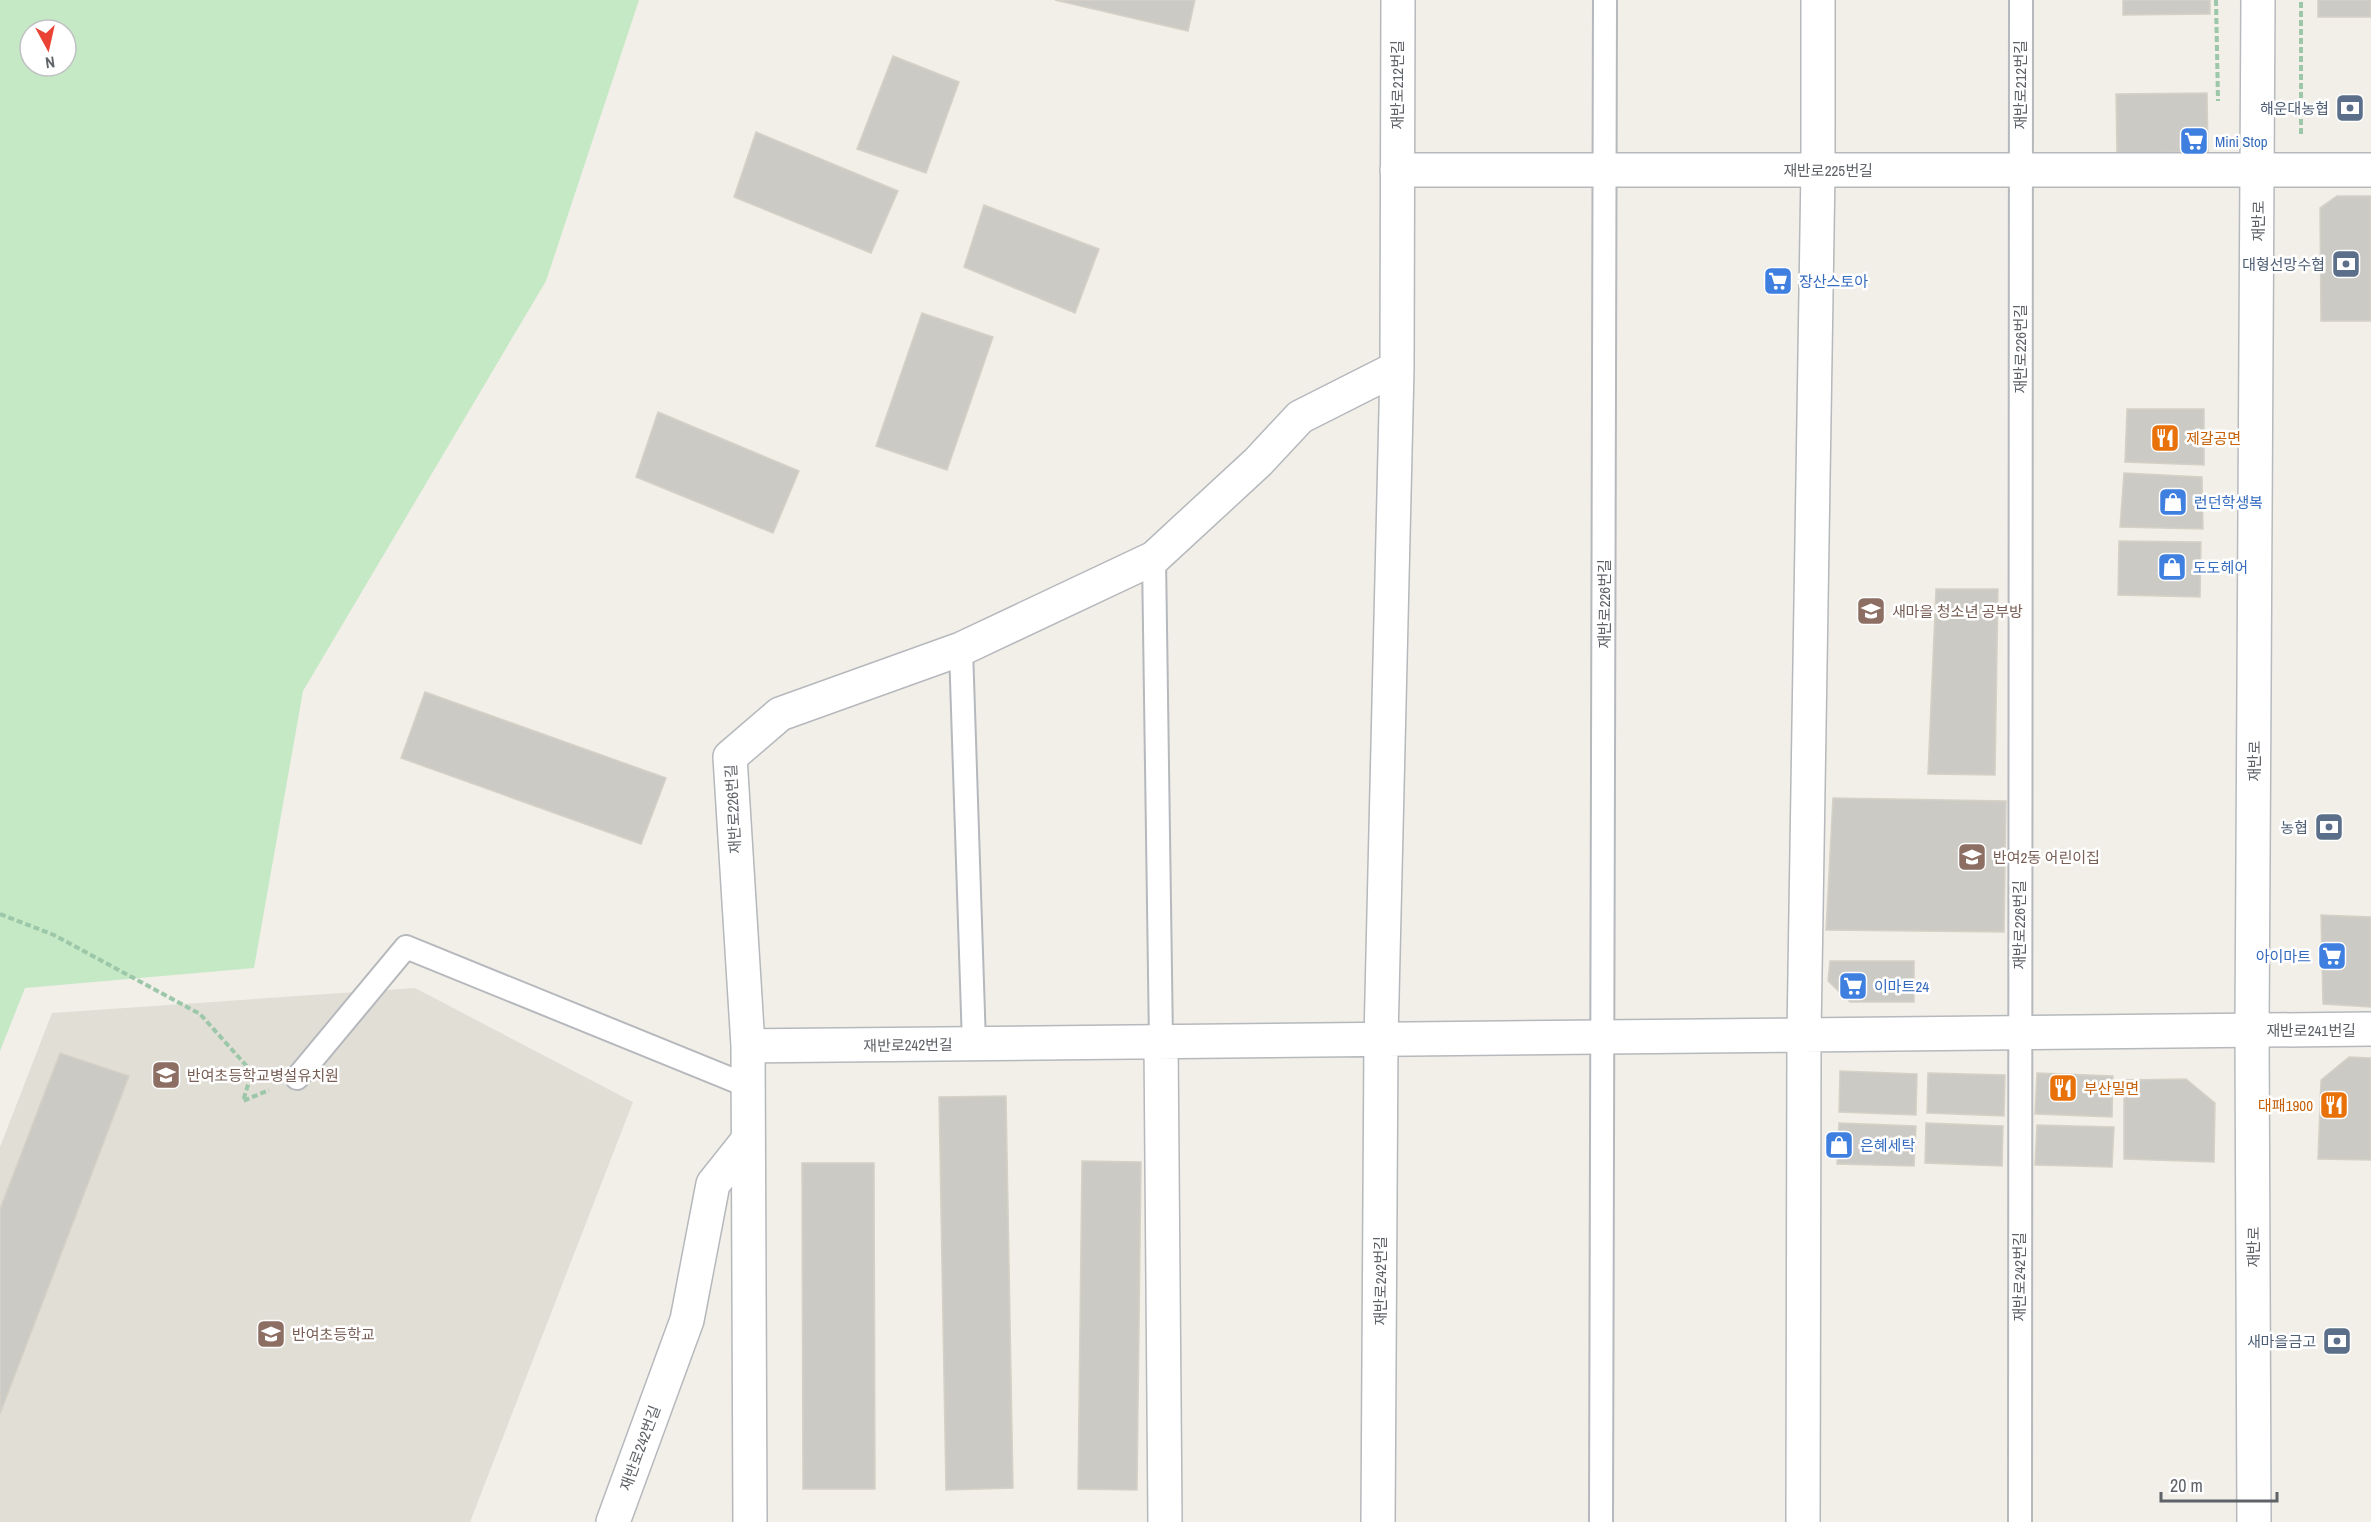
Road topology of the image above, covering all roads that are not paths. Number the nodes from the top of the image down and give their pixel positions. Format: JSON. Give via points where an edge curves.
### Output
{"nodes":[{"id":1,"x":1398,"y":0,"type":"edge"},
{"id":2,"x":1605,"y":0,"type":"edge"},
{"id":3,"x":1818,"y":0,"type":"edge"},
{"id":4,"x":2021,"y":0,"type":"edge"},
{"id":5,"x":2258,"y":0,"type":"edge"},
{"id":6,"x":2020,"y":169,"type":"junction"},
{"id":7,"x":2258,"y":169,"type":"junction"},
{"id":8,"x":1397,"y":170,"type":"junction"},
{"id":9,"x":1606,"y":170,"type":"junction"},
{"id":10,"x":1818,"y":170,"type":"junction"},
{"id":11,"x":2371,"y":170,"type":"edge"},
{"id":12,"x":1397,"y":368,"type":"junction"},
{"id":13,"x":1154,"y":558,"type":"junction"},
{"id":14,"x":961,"y":649,"type":"junction"},
{"id":15,"x":2371,"y":1029,"type":"edge"},
{"id":16,"x":2252,"y":1030,"type":"junction"},
{"id":17,"x":2019,"y":1033,"type":"junction"},
{"id":18,"x":1804,"y":1035,"type":"junction"},
{"id":19,"x":1601,"y":1037,"type":"junction"},
{"id":20,"x":1380,"y":1039,"type":"junction"},
{"id":21,"x":1161,"y":1042,"type":"junction"},
{"id":22,"x":974,"y":1044,"type":"junction"},
{"id":23,"x":748,"y":1046,"type":"junction"},
{"id":24,"x":297,"y":1078,"type":"road end"},
{"id":25,"x":748,"y":1086,"type":"junction"},
{"id":26,"x":748,"y":1140,"type":"junction"},
{"id":27,"x":613,"y":1522,"type":"edge"},
{"id":28,"x":750,"y":1522,"type":"edge"},
{"id":29,"x":1165,"y":1522,"type":"edge"},
{"id":30,"x":1378,"y":1522,"type":"edge"},
{"id":31,"x":1601,"y":1522,"type":"edge"},
{"id":32,"x":1803,"y":1522,"type":"edge"},
{"id":33,"x":2020,"y":1522,"type":"edge"},
{"id":34,"x":2254,"y":1522,"type":"edge"}],
"edges":[{"from":1,"to":8,"type":"street","name":"재반로212번길"},
{"from":2,"to":9,"type":"lane"},
{"from":3,"to":10,"type":"street"},
{"from":4,"to":6,"type":"lane","name":"재반로212번길"},
{"from":5,"to":7,"type":"street","name":"재반로"},
{"from":6,"to":7,"type":"street","name":"재반로225번길"},
{"from":6,"to":10,"type":"street","name":"재반로225번길"},
{"from":6,"to":17,"type":"lane","name":"재반로226번길"},
{"from":7,"to":11,"type":"street"},
{"from":7,"to":16,"type":"street","name":"재반로"},
{"from":8,"to":9,"type":"street","name":"재반로225번길"},
{"from":8,"to":12,"type":"street"},
{"from":9,"to":10,"type":"street","name":"재반로225번길"},
{"from":9,"to":19,"type":"lane","name":"재반로226번길"},
{"from":10,"to":18,"type":"street"},
{"from":12,"to":13,"type":"street","name":"재반로226번길","via":[[1300,417],[1258,462]]},
{"from":12,"to":20,"type":"street"},
{"from":13,"to":14,"type":"street","name":"재반로226번길"},
{"from":13,"to":21,"type":"lane"},
{"from":14,"to":22,"type":"lane"},
{"from":14,"to":23,"type":"street","name":"재반로226번길","via":[[780,714],[730,757]]},
{"from":15,"to":16,"type":"street","name":"재반로241번길"},
{"from":16,"to":17,"type":"street","name":"재반로242번길"},
{"from":16,"to":34,"type":"street","name":"재반로"},
{"from":17,"to":18,"type":"street","name":"재반로242번길"},
{"from":17,"to":33,"type":"lane","name":"재반로242번길"},
{"from":18,"to":19,"type":"street","name":"재반로242번길"},
{"from":18,"to":32,"type":"street"},
{"from":19,"to":20,"type":"street","name":"재반로242번길"},
{"from":19,"to":31,"type":"lane"},
{"from":20,"to":21,"type":"street","name":"재반로242번길"},
{"from":20,"to":30,"type":"street","name":"재반로242번길"},
{"from":21,"to":22,"type":"street","name":"재반로242번길"},
{"from":21,"to":29,"type":"street"},
{"from":22,"to":23,"type":"street","name":"재반로242번길"},
{"from":23,"to":25,"type":"street"},
{"from":24,"to":25,"type":"lane","via":[[406,947]]},
{"from":25,"to":26,"type":"street"},
{"from":26,"to":27,"type":"street","name":"재반로242번길","via":[[713,1184],[687,1320]]},
{"from":26,"to":28,"type":"street"}]}
